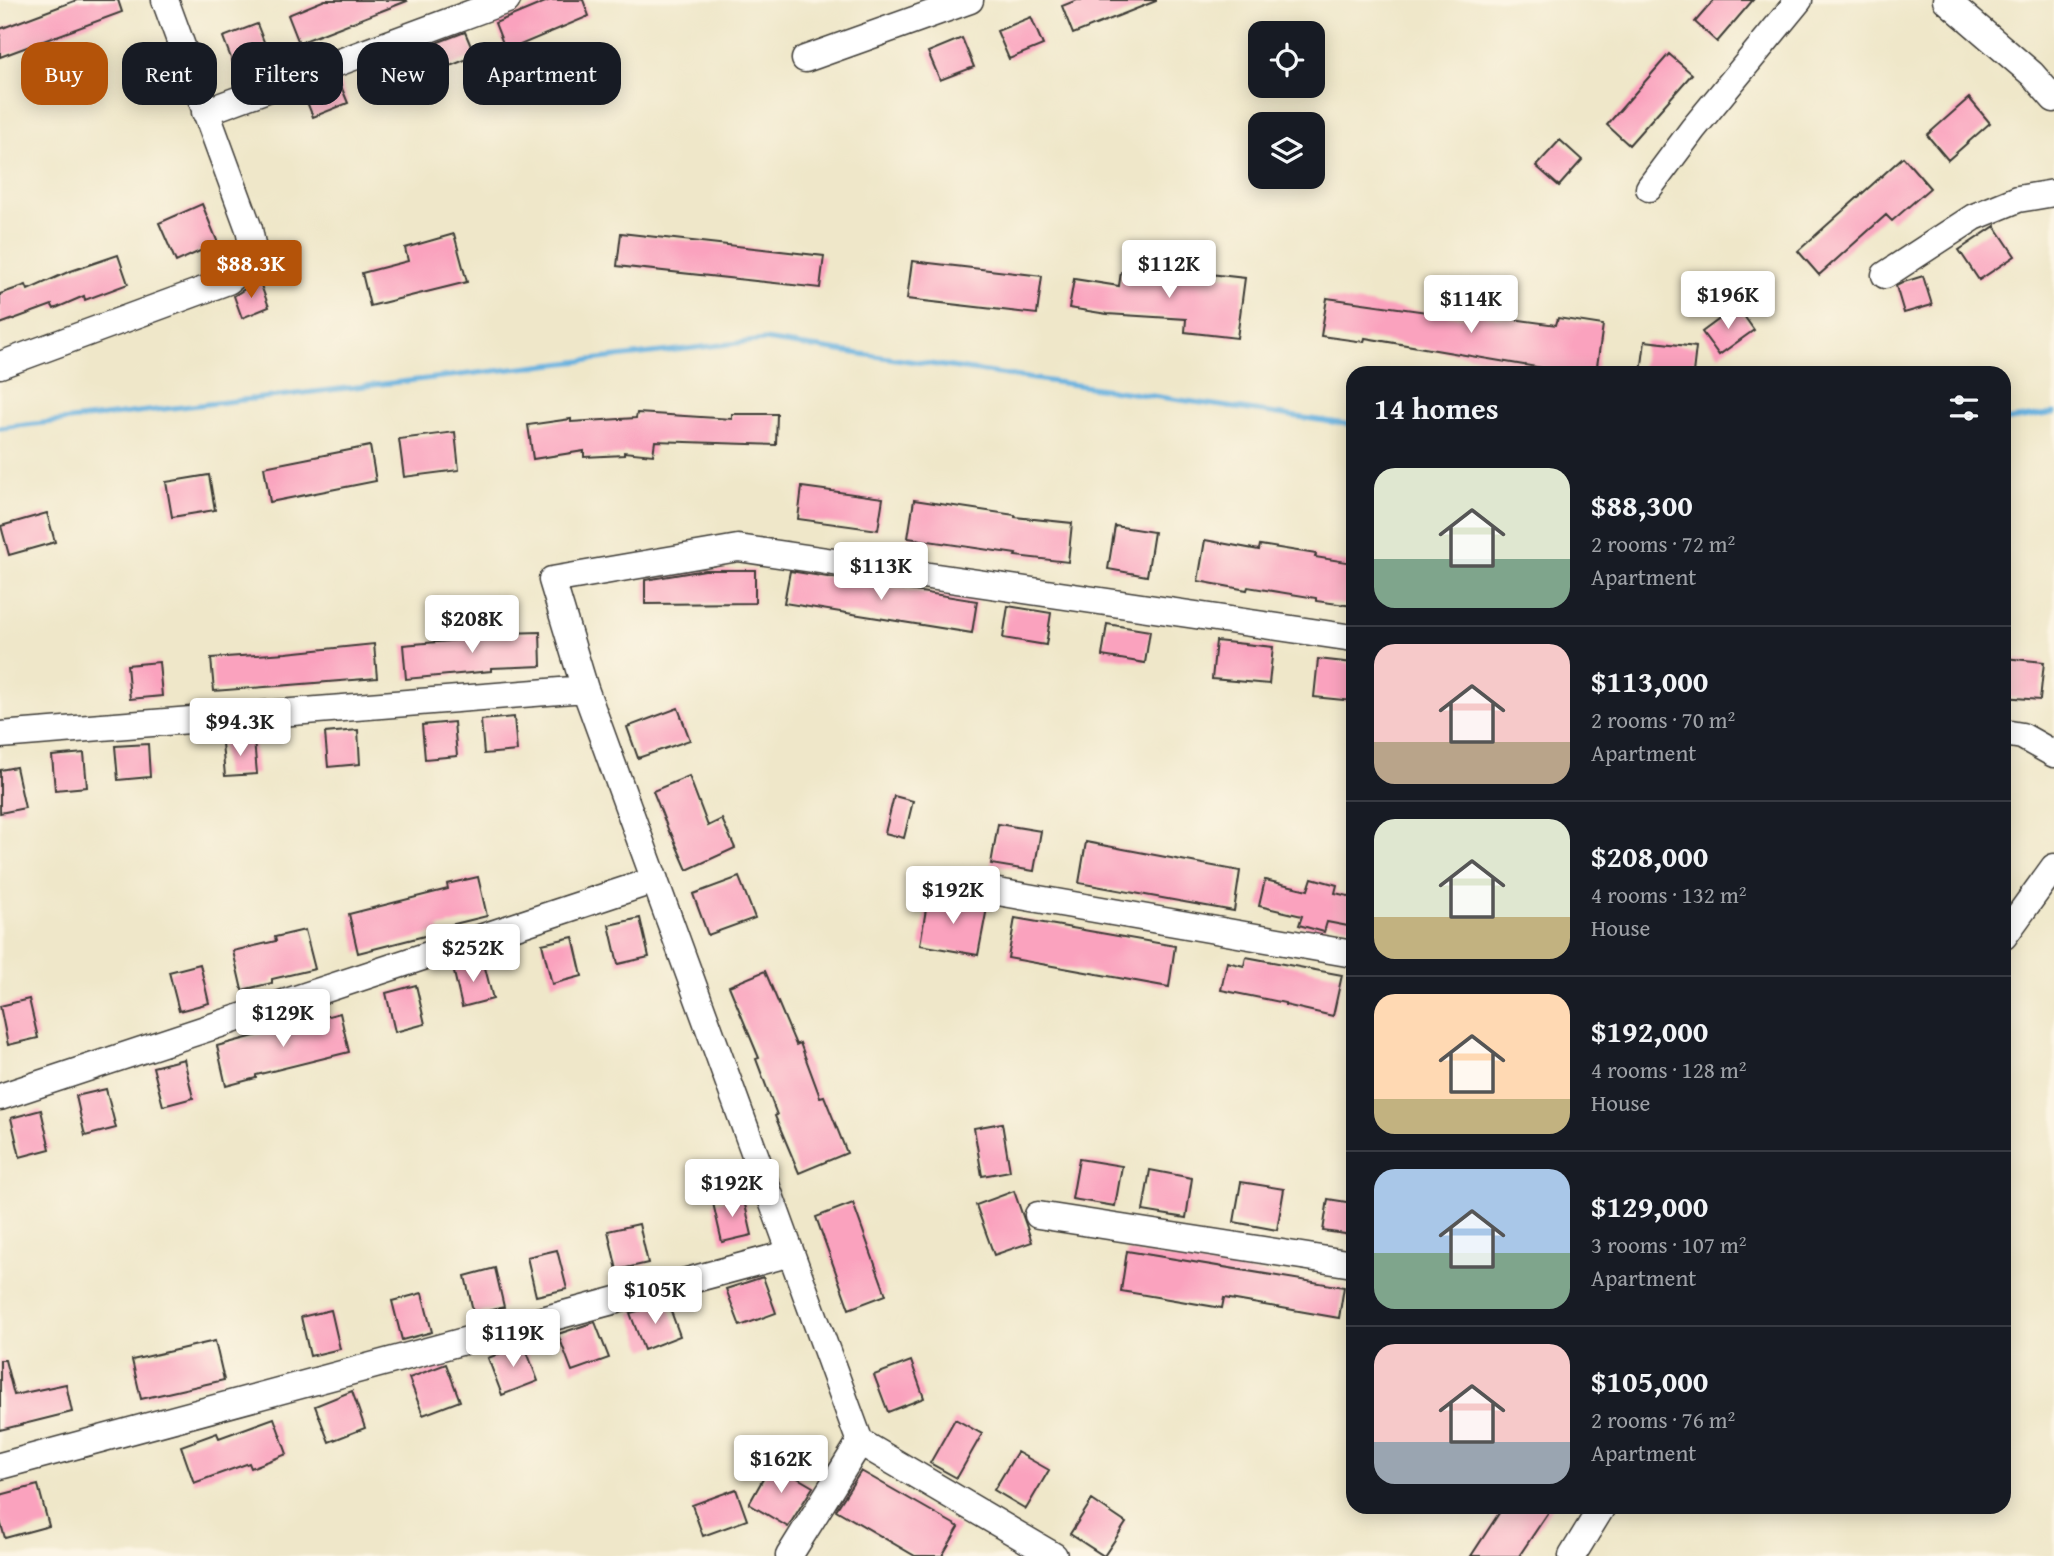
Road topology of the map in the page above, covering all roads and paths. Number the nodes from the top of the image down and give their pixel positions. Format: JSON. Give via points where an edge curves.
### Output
{"nodes":[{"id":1,"x":164,"y":0,"type":"edge"},
{"id":2,"x":508,"y":0,"type":"edge"},
{"id":3,"x":970,"y":0,"type":"edge"},
{"id":4,"x":1799,"y":0,"type":"edge"},
{"id":5,"x":1945,"y":0,"type":"edge"},
{"id":6,"x":805,"y":59,"type":"dead end"},
{"id":7,"x":2054,"y":99,"type":"edge"},
{"id":8,"x":205,"y":113,"type":"junction"},
{"id":9,"x":1649,"y":188,"type":"dead end"},
{"id":10,"x":2054,"y":193,"type":"edge"},
{"id":11,"x":1885,"y":275,"type":"dead end"},
{"id":12,"x":0,"y":365,"type":"edge"},
{"id":13,"x":1346,"y":637,"type":"edge"},
{"id":14,"x":585,"y":689,"type":"junction"},
{"id":15,"x":2011,"y":734,"type":"edge"},
{"id":16,"x":0,"y":735,"type":"edge"},
{"id":17,"x":2054,"y":754,"type":"edge"},
{"id":18,"x":2054,"y":867,"type":"edge"},
{"id":19,"x":655,"y":880,"type":"junction"},
{"id":20,"x":975,"y":888,"type":"dead end"},
{"id":21,"x":2011,"y":926,"type":"edge"},
{"id":22,"x":1346,"y":953,"type":"edge"},
{"id":23,"x":0,"y":1097,"type":"edge"},
{"id":24,"x":1038,"y":1215,"type":"dead end"},
{"id":25,"x":790,"y":1253,"type":"junction"},
{"id":26,"x":1346,"y":1263,"type":"edge"},
{"id":27,"x":860,"y":1442,"type":"junction"},
{"id":28,"x":0,"y":1466,"type":"edge"},
{"id":29,"x":1598,"y":1514,"type":"edge"},
{"id":30,"x":789,"y":1556,"type":"edge"},
{"id":31,"x":1054,"y":1556,"type":"edge"},
{"id":32,"x":1572,"y":1556,"type":"edge"}],
"edges":[{"from":1,"to":8,"type":"street"},
{"from":2,"to":8,"type":"street"},
{"from":3,"to":6,"type":"street"},
{"from":4,"to":9,"type":"street"},
{"from":5,"to":7,"type":"street","via":[[2032,74]]},
{"from":8,"to":12,"type":"street","via":[[249,229],[255,260],[228,281]]},
{"from":10,"to":11,"type":"street","via":[[2018,199],[1973,217]]},
{"from":13,"to":14,"type":"street","via":[[738,548],[552,580]]},
{"from":14,"to":16,"type":"street"},
{"from":14,"to":19,"type":"street"},
{"from":15,"to":17,"type":"street"},
{"from":18,"to":21,"type":"street"},
{"from":19,"to":23,"type":"street"},
{"from":19,"to":25,"type":"street"},
{"from":20,"to":22,"type":"street"},
{"from":24,"to":26,"type":"street"},
{"from":25,"to":27,"type":"street"},
{"from":25,"to":28,"type":"street"},
{"from":27,"to":30,"type":"street"},
{"from":27,"to":31,"type":"street"},
{"from":29,"to":32,"type":"street"}]}
